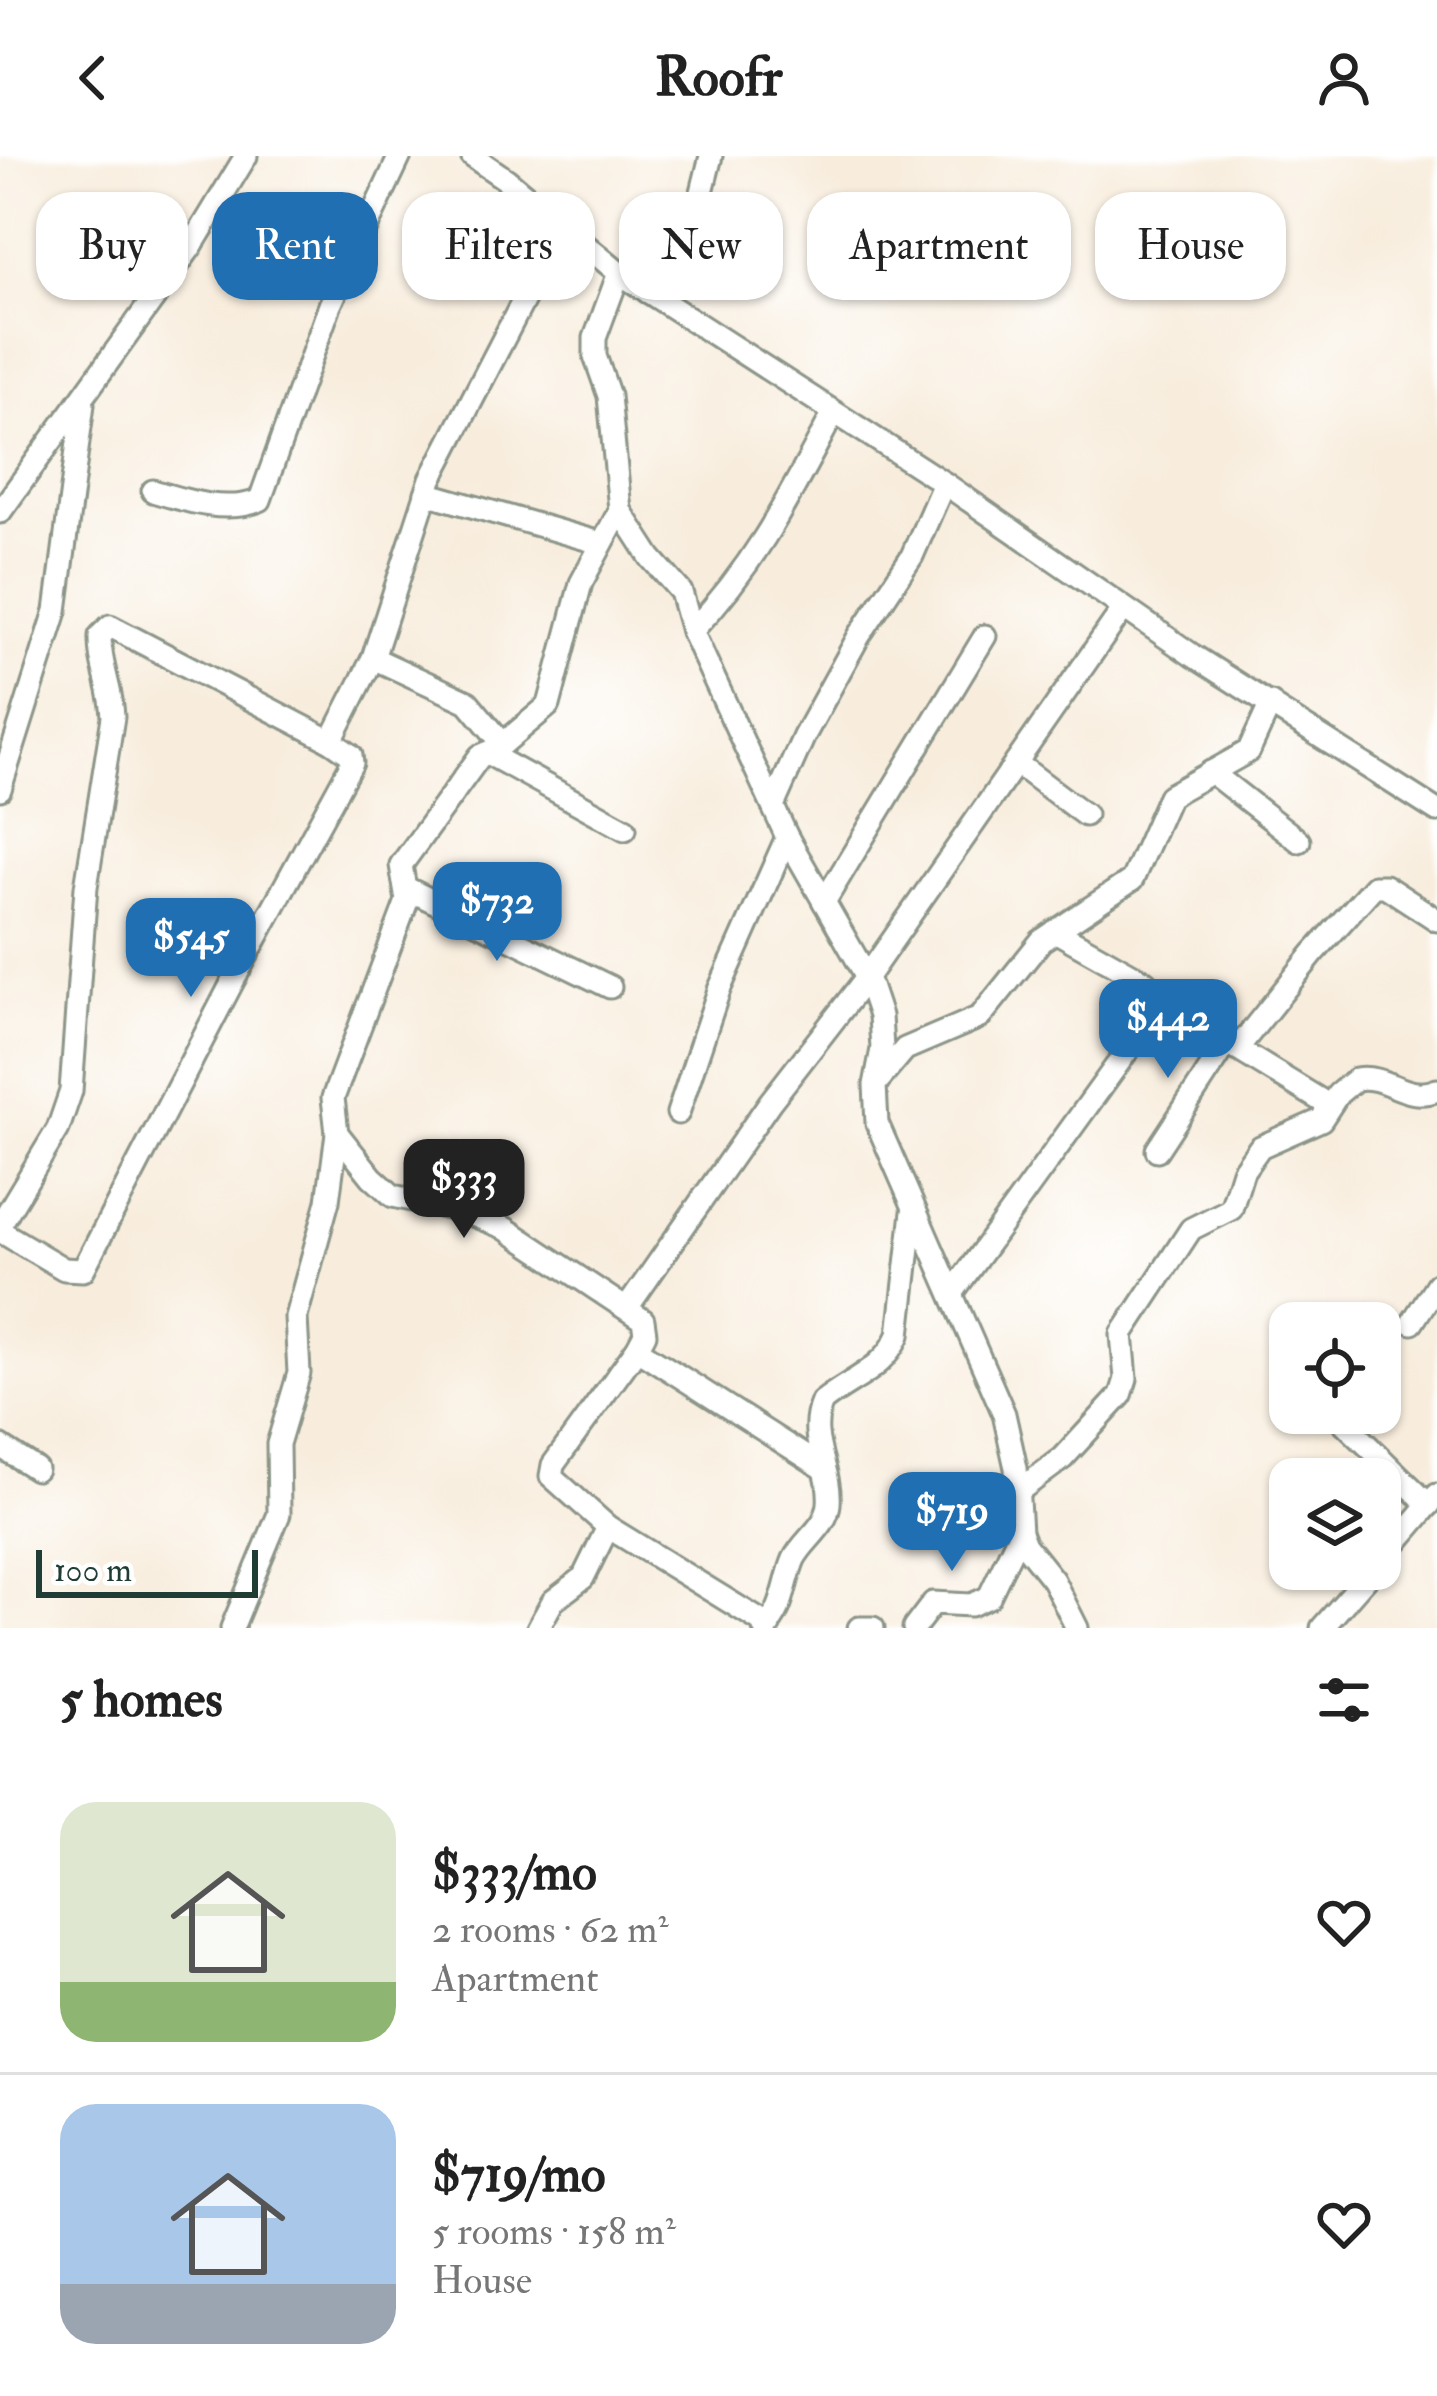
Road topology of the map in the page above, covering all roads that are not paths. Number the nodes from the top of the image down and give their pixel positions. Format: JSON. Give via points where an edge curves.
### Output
{"nodes":[{"id":1,"x":246,"y":156,"type":"edge"},
{"id":2,"x":400,"y":156,"type":"edge"},
{"id":3,"x":472,"y":156,"type":"edge"},
{"id":4,"x":711,"y":156,"type":"edge"},
{"id":5,"x":520,"y":192,"type":"edge"},
{"id":6,"x":702,"y":192,"type":"edge"},
{"id":7,"x":595,"y":252,"type":"edge"},
{"id":8,"x":619,"y":273,"type":"joint"},
{"id":9,"x":522,"y":300,"type":"edge"},
{"id":10,"x":660,"y":300,"type":"edge"},
{"id":11,"x":83,"y":398,"type":"junction"},
{"id":12,"x":833,"y":413,"type":"junction"},
{"id":13,"x":944,"y":483,"type":"junction"},
{"id":14,"x":153,"y":491,"type":"dead end"},
{"id":15,"x":426,"y":493,"type":"junction"},
{"id":16,"x":620,"y":510,"type":"junction"},
{"id":17,"x":0,"y":512,"type":"edge"},
{"id":18,"x":601,"y":544,"type":"junction"},
{"id":19,"x":1124,"y":609,"type":"junction"},
{"id":20,"x":692,"y":631,"type":"junction"},
{"id":21,"x":986,"y":635,"type":"dead end"},
{"id":22,"x":374,"y":658,"type":"junction"},
{"id":23,"x":1271,"y":703,"type":"junction"},
{"id":24,"x":331,"y":742,"type":"junction"},
{"id":25,"x":495,"y":749,"type":"junction"},
{"id":26,"x":1016,"y":763,"type":"junction"},
{"id":27,"x":1211,"y":772,"type":"junction"},
{"id":28,"x":0,"y":789,"type":"edge"},
{"id":29,"x":773,"y":806,"type":"junction"},
{"id":30,"x":1437,"y":811,"type":"edge"},
{"id":31,"x":1085,"y":815,"type":"dead end"},
{"id":32,"x":626,"y":829,"type":"dead end"},
{"id":33,"x":787,"y":837,"type":"junction"},
{"id":34,"x":1299,"y":841,"type":"dead end"},
{"id":35,"x":408,"y":890,"type":"junction"},
{"id":36,"x":824,"y":902,"type":"junction"},
{"id":37,"x":1437,"y":920,"type":"edge"},
{"id":38,"x":1055,"y":931,"type":"junction"},
{"id":39,"x":868,"y":977,"type":"junction"},
{"id":40,"x":610,"y":987,"type":"dead end"},
{"id":41,"x":1166,"y":997,"type":"junction"},
{"id":42,"x":1232,"y":1046,"type":"junction"},
{"id":43,"x":875,"y":1084,"type":"junction"},
{"id":44,"x":1437,"y":1090,"type":"edge"},
{"id":45,"x":1328,"y":1108,"type":"junction"},
{"id":46,"x":678,"y":1113,"type":"dead end"},
{"id":47,"x":337,"y":1132,"type":"junction"},
{"id":48,"x":1157,"y":1150,"type":"dead end"},
{"id":49,"x":913,"y":1206,"type":"junction"},
{"id":50,"x":0,"y":1228,"type":"edge"},
{"id":51,"x":1437,"y":1284,"type":"edge"},
{"id":52,"x":953,"y":1292,"type":"junction"},
{"id":53,"x":627,"y":1308,"type":"junction"},
{"id":54,"x":1412,"y":1324,"type":"dead end"},
{"id":55,"x":637,"y":1349,"type":"junction"},
{"id":56,"x":1358,"y":1434,"type":"edge"},
{"id":57,"x":0,"y":1446,"type":"edge"},
{"id":58,"x":823,"y":1468,"type":"junction"},
{"id":59,"x":36,"y":1469,"type":"dead end"},
{"id":60,"x":1016,"y":1493,"type":"junction"},
{"id":61,"x":1433,"y":1500,"type":"edge"},
{"id":62,"x":608,"y":1527,"type":"junction"},
{"id":63,"x":1020,"y":1532,"type":"junction"},
{"id":64,"x":1401,"y":1537,"type":"edge"},
{"id":65,"x":1355,"y":1590,"type":"edge"},
{"id":66,"x":766,"y":1627,"type":"edge"},
{"id":67,"x":232,"y":1628,"type":"edge"},
{"id":68,"x":538,"y":1628,"type":"edge"},
{"id":69,"x":859,"y":1628,"type":"edge"},
{"id":70,"x":873,"y":1628,"type":"edge"},
{"id":71,"x":914,"y":1628,"type":"edge"},
{"id":72,"x":1077,"y":1628,"type":"edge"},
{"id":73,"x":1322,"y":1628,"type":"edge"}],
"edges":[{"from":1,"to":11,"type":"street"},
{"from":2,"to":14,"type":"street","via":[[330,305],[260,500],[218,506]]},
{"from":3,"to":5,"type":"street"},
{"from":4,"to":6,"type":"street"},
{"from":7,"to":8,"type":"street"},
{"from":8,"to":16,"type":"street","via":[[595,356],[609,396]]},
{"from":9,"to":15,"type":"street"},
{"from":10,"to":12,"type":"street"},
{"from":11,"to":17,"type":"street"},
{"from":11,"to":28,"type":"street","via":[[56,611]]},
{"from":12,"to":13,"type":"street"},
{"from":12,"to":20,"type":"street","via":[[766,541]]},
{"from":13,"to":19,"type":"street"},
{"from":13,"to":29,"type":"street"},
{"from":15,"to":18,"type":"street"},
{"from":15,"to":22,"type":"street"},
{"from":16,"to":18,"type":"street"},
{"from":16,"to":20,"type":"street","via":[[681,592]]},
{"from":18,"to":25,"type":"street","via":[[581,583],[549,705]]},
{"from":19,"to":23,"type":"street"},
{"from":19,"to":26,"type":"street"},
{"from":20,"to":29,"type":"street"},
{"from":21,"to":36,"type":"street"},
{"from":22,"to":24,"type":"street"},
{"from":22,"to":25,"type":"street","via":[[468,702]]},
{"from":23,"to":27,"type":"street","via":[[1249,751]]},
{"from":23,"to":30,"type":"street"},
{"from":24,"to":50,"type":"street","via":[[352,763],[89,1262],[73,1272]]},
{"from":24,"to":50,"type":"street","via":[[118,629],[102,630],[112,717],[86,887],[74,1073],[58,1129]]},
{"from":25,"to":32,"type":"street"},
{"from":25,"to":35,"type":"street","via":[[480,756],[404,856]]},
{"from":26,"to":31,"type":"street"},
{"from":26,"to":39,"type":"street"},
{"from":27,"to":34,"type":"street"},
{"from":27,"to":38,"type":"street","via":[[1169,796],[1132,880]]},
{"from":29,"to":33,"type":"street"},
{"from":33,"to":36,"type":"street"},
{"from":33,"to":46,"type":"street","via":[[719,990]]},
{"from":35,"to":40,"type":"street"},
{"from":35,"to":47,"type":"street","via":[[333,1098]]},
{"from":36,"to":39,"type":"street"},
{"from":37,"to":42,"type":"street","via":[[1374,886]]},
{"from":38,"to":41,"type":"street"},
{"from":38,"to":43,"type":"street","via":[[980,1017],[904,1049]]},
{"from":39,"to":43,"type":"street","via":[[880,1016]]},
{"from":39,"to":53,"type":"street"},
{"from":41,"to":42,"type":"street"},
{"from":41,"to":52,"type":"street"},
{"from":42,"to":45,"type":"street"},
{"from":42,"to":48,"type":"street"},
{"from":43,"to":49,"type":"street","via":[[877,1123]]},
{"from":44,"to":45,"type":"street","via":[[1410,1094],[1368,1077],[1346,1085]]},
{"from":45,"to":60,"type":"street","via":[[1321,1120],[1260,1147],[1231,1209],[1191,1229],[1122,1334],[1121,1395],[1063,1458]]},
{"from":47,"to":53,"type":"street","via":[[393,1196],[503,1227]]},
{"from":47,"to":67,"type":"street","via":[[328,1201],[296,1317],[299,1373],[278,1444],[279,1514]]},
{"from":49,"to":52,"type":"street"},
{"from":49,"to":58,"type":"street","via":[[899,1335],[877,1366],[822,1402],[814,1433]]},
{"from":51,"to":54,"type":"street"},
{"from":52,"to":60,"type":"street","via":[[1004,1414]]},
{"from":53,"to":55,"type":"street","via":[[646,1327]]},
{"from":55,"to":58,"type":"street"},
{"from":55,"to":62,"type":"street","via":[[551,1472]]},
{"from":56,"to":61,"type":"street"},
{"from":57,"to":59,"type":"street"},
{"from":58,"to":66,"type":"street","via":[[829,1512],[793,1562]]},
{"from":60,"to":63,"type":"street"},
{"from":61,"to":64,"type":"street"},
{"from":62,"to":66,"type":"street"},
{"from":62,"to":68,"type":"street","via":[[583,1578],[553,1601]]},
{"from":63,"to":71,"type":"street","via":[[989,1597],[971,1606],[933,1603]]},
{"from":63,"to":72,"type":"street"},
{"from":65,"to":73,"type":"street"},
{"from":69,"to":70,"type":"street"}]}
